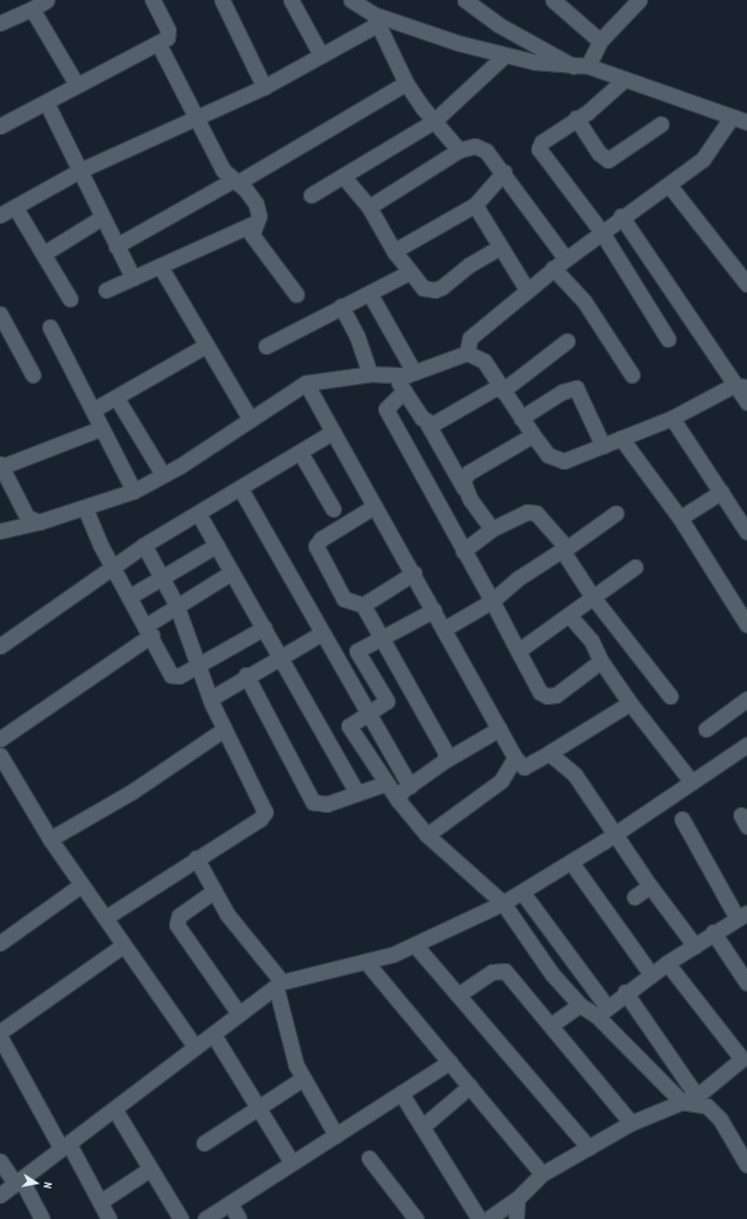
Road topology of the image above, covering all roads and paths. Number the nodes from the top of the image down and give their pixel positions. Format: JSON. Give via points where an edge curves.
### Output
{"nodes":[{"id":1,"x":48,"y":0,"type":"edge"},
{"id":2,"x":222,"y":0,"type":"edge"},
{"id":3,"x":292,"y":0,"type":"edge"},
{"id":4,"x":351,"y":0,"type":"edge"},
{"id":5,"x":465,"y":0,"type":"edge"},
{"id":6,"x":553,"y":0,"type":"edge"},
{"id":7,"x":639,"y":0,"type":"edge"},
{"id":8,"x":158,"y":1,"type":"edge"},
{"id":9,"x":32,"y":9,"type":"junction"},
{"id":10,"x":375,"y":19,"type":"junction"},
{"id":11,"x":0,"y":23,"type":"edge"},
{"id":12,"x":600,"y":41,"type":"junction"},
{"id":13,"x":158,"y":43,"type":"junction"},
{"id":14,"x":321,"y":55,"type":"junction"},
{"id":15,"x":504,"y":55,"type":"junction"},
{"id":16,"x":580,"y":66,"type":"junction"},
{"id":17,"x":625,"y":79,"type":"junction"},
{"id":18,"x":406,"y":83,"type":"junction"},
{"id":19,"x":77,"y":85,"type":"junction"},
{"id":20,"x":264,"y":88,"type":"junction"},
{"id":21,"x":47,"y":104,"type":"junction"},
{"id":22,"x":576,"y":118,"type":"junction"},
{"id":23,"x":731,"y":118,"type":"junction"},
{"id":24,"x":195,"y":120,"type":"junction"},
{"id":25,"x":434,"y":121,"type":"junction"},
{"id":26,"x":747,"y":122,"type":"edge"},
{"id":27,"x":1,"y":123,"type":"edge"},
{"id":28,"x":661,"y":124,"type":"dead end"},
{"id":29,"x":460,"y":150,"type":"junction"},
{"id":30,"x":82,"y":170,"type":"junction"},
{"id":31,"x":504,"y":172,"type":"junction"},
{"id":32,"x":343,"y":176,"type":"junction"},
{"id":33,"x":235,"y":181,"type":"junction"},
{"id":34,"x":668,"y":185,"type":"junction"},
{"id":35,"x":311,"y":195,"type":"dead end"},
{"id":36,"x":475,"y":205,"type":"junction"},
{"id":37,"x":15,"y":207,"type":"junction"},
{"id":38,"x":369,"y":207,"type":"junction"},
{"id":39,"x":0,"y":215,"type":"edge"},
{"id":40,"x":621,"y":216,"type":"junction"},
{"id":41,"x":103,"y":217,"type":"junction"},
{"id":42,"x":255,"y":223,"type":"junction"},
{"id":43,"x":601,"y":231,"type":"junction"},
{"id":44,"x":116,"y":246,"type":"junction"},
{"id":45,"x":499,"y":248,"type":"junction"},
{"id":46,"x":394,"y":251,"type":"junction"},
{"id":47,"x":43,"y":254,"type":"junction"},
{"id":48,"x":566,"y":259,"type":"junction"},
{"id":49,"x":160,"y":266,"type":"junction"},
{"id":50,"x":553,"y":268,"type":"junction"},
{"id":51,"x":410,"y":272,"type":"junction"},
{"id":52,"x":133,"y":278,"type":"junction"},
{"id":53,"x":747,"y":284,"type":"edge"},
{"id":54,"x":106,"y":290,"type":"dead end"},
{"id":55,"x":527,"y":290,"type":"junction"},
{"id":56,"x":296,"y":294,"type":"dead end"},
{"id":57,"x":370,"y":294,"type":"junction"},
{"id":58,"x":70,"y":299,"type":"dead end"},
{"id":59,"x":341,"y":306,"type":"junction"},
{"id":60,"x":0,"y":314,"type":"edge"},
{"id":61,"x":50,"y":327,"type":"dead end"},
{"id":62,"x":668,"y":339,"type":"dead end"},
{"id":63,"x":567,"y":342,"type":"dead end"},
{"id":64,"x":207,"y":345,"type":"junction"},
{"id":65,"x":266,"y":346,"type":"dead end"},
{"id":66,"x":468,"y":353,"type":"junction"},
{"id":67,"x":414,"y":372,"type":"junction"},
{"id":68,"x":370,"y":374,"type":"junction"},
{"id":69,"x":33,"y":375,"type":"dead end"},
{"id":70,"x":632,"y":375,"type":"dead end"},
{"id":71,"x":394,"y":376,"type":"junction"},
{"id":72,"x":306,"y":384,"type":"junction"},
{"id":73,"x":740,"y":386,"type":"edge"},
{"id":74,"x":501,"y":388,"type":"junction"},
{"id":75,"x":404,"y":391,"type":"junction"},
{"id":76,"x":116,"y":397,"type":"junction"},
{"id":77,"x":747,"y":402,"type":"edge"},
{"id":78,"x":93,"y":410,"type":"junction"},
{"id":79,"x":521,"y":418,"type":"junction"},
{"id":80,"x":672,"y":418,"type":"junction"},
{"id":81,"x":250,"y":419,"type":"junction"},
{"id":82,"x":427,"y":423,"type":"junction"},
{"id":83,"x":102,"y":428,"type":"junction"},
{"id":84,"x":334,"y":432,"type":"junction"},
{"id":85,"x":533,"y":435,"type":"junction"},
{"id":86,"x":621,"y":438,"type":"junction"},
{"id":87,"x":603,"y":446,"type":"junction"},
{"id":88,"x":300,"y":452,"type":"junction"},
{"id":89,"x":1,"y":466,"type":"edge"},
{"id":90,"x":163,"y":475,"type":"junction"},
{"id":91,"x":240,"y":488,"type":"junction"},
{"id":92,"x":464,"y":488,"type":"junction"},
{"id":93,"x":134,"y":491,"type":"junction"},
{"id":94,"x":721,"y":492,"type":"junction"},
{"id":95,"x":376,"y":506,"type":"junction"},
{"id":96,"x":85,"y":508,"type":"junction"},
{"id":97,"x":333,"y":509,"type":"dead end"},
{"id":98,"x":198,"y":513,"type":"junction"},
{"id":99,"x":616,"y":513,"type":"dead end"},
{"id":100,"x":680,"y":518,"type":"junction"},
{"id":101,"x":39,"y":522,"type":"junction"},
{"id":102,"x":492,"y":529,"type":"junction"},
{"id":103,"x":0,"y":530,"type":"edge"},
{"id":104,"x":747,"y":532,"type":"edge"},
{"id":105,"x":144,"y":545,"type":"junction"},
{"id":106,"x":216,"y":545,"type":"junction"},
{"id":107,"x":565,"y":549,"type":"junction"},
{"id":108,"x":463,"y":551,"type":"junction"},
{"id":109,"x":112,"y":566,"type":"junction"},
{"id":110,"x":636,"y":567,"type":"dead end"},
{"id":111,"x":232,"y":572,"type":"junction"},
{"id":112,"x":414,"y":573,"type":"junction"},
{"id":113,"x":163,"y":579,"type":"junction"},
{"id":114,"x":592,"y":596,"type":"junction"},
{"id":115,"x":129,"y":598,"type":"junction"},
{"id":116,"x":492,"y":601,"type":"junction"},
{"id":117,"x":176,"y":604,"type":"junction"},
{"id":118,"x":363,"y":605,"type":"junction"},
{"id":119,"x":434,"y":610,"type":"junction"},
{"id":120,"x":569,"y":615,"type":"junction"},
{"id":121,"x":747,"y":625,"type":"edge"},
{"id":122,"x":264,"y":628,"type":"junction"},
{"id":123,"x":444,"y":629,"type":"junction"},
{"id":124,"x":149,"y":630,"type":"junction"},
{"id":125,"x":322,"y":633,"type":"junction"},
{"id":126,"x":383,"y":637,"type":"junction"},
{"id":127,"x":0,"y":646,"type":"edge"},
{"id":128,"x":518,"y":651,"type":"junction"},
{"id":129,"x":280,"y":656,"type":"junction"},
{"id":130,"x":600,"y":661,"type":"junction"},
{"id":131,"x":197,"y":667,"type":"junction"},
{"id":132,"x":246,"y":675,"type":"junction"},
{"id":133,"x":670,"y":696,"type":"dead end"},
{"id":134,"x":210,"y":699,"type":"junction"},
{"id":135,"x":747,"y":699,"type":"edge"},
{"id":136,"x":630,"y":703,"type":"junction"},
{"id":137,"x":367,"y":713,"type":"junction"},
{"id":138,"x":499,"y":729,"type":"junction"},
{"id":139,"x":706,"y":729,"type":"dead end"},
{"id":140,"x":223,"y":730,"type":"junction"},
{"id":141,"x":0,"y":739,"type":"edge"},
{"id":142,"x":747,"y":745,"type":"edge"},
{"id":143,"x":549,"y":753,"type":"junction"},
{"id":144,"x":0,"y":755,"type":"edge"},
{"id":145,"x":514,"y":758,"type":"junction"},
{"id":146,"x":444,"y":761,"type":"junction"},
{"id":147,"x":5,"y":774,"type":"edge"},
{"id":148,"x":691,"y":781,"type":"junction"},
{"id":149,"x":384,"y":784,"type":"junction"},
{"id":150,"x":410,"y":786,"type":"junction"},
{"id":151,"x":357,"y":793,"type":"junction"},
{"id":152,"x":398,"y":800,"type":"junction"},
{"id":153,"x":682,"y":819,"type":"dead end"},
{"id":154,"x":617,"y":833,"type":"junction"},
{"id":155,"x":427,"y":835,"type":"junction"},
{"id":156,"x":50,"y":839,"type":"junction"},
{"id":157,"x":196,"y":858,"type":"junction"},
{"id":158,"x":571,"y":862,"type":"junction"},
{"id":159,"x":81,"y":885,"type":"junction"},
{"id":160,"x":650,"y":886,"type":"junction"},
{"id":161,"x":214,"y":891,"type":"junction"},
{"id":162,"x":522,"y":892,"type":"junction"},
{"id":163,"x":634,"y":897,"type":"dead end"},
{"id":164,"x":503,"y":903,"type":"junction"},
{"id":165,"x":742,"y":915,"type":"edge"},
{"id":166,"x":105,"y":918,"type":"junction"},
{"id":167,"x":713,"y":932,"type":"junction"},
{"id":168,"x":0,"y":943,"type":"edge"},
{"id":169,"x":124,"y":945,"type":"junction"},
{"id":170,"x":415,"y":945,"type":"junction"},
{"id":171,"x":695,"y":946,"type":"junction"},
{"id":172,"x":667,"y":962,"type":"junction"},
{"id":173,"x":367,"y":963,"type":"junction"},
{"id":174,"x":651,"y":974,"type":"junction"},
{"id":175,"x":747,"y":983,"type":"edge"},
{"id":176,"x":279,"y":984,"type":"junction"},
{"id":177,"x":625,"y":992,"type":"junction"},
{"id":178,"x":458,"y":995,"type":"junction"},
{"id":179,"x":580,"y":1005,"type":"junction"},
{"id":180,"x":602,"y":1012,"type":"junction"},
{"id":181,"x":239,"y":1014,"type":"junction"},
{"id":182,"x":551,"y":1025,"type":"junction"},
{"id":183,"x":0,"y":1032,"type":"edge"},
{"id":184,"x":213,"y":1034,"type":"junction"},
{"id":185,"x":0,"y":1037,"type":"edge"},
{"id":186,"x":195,"y":1047,"type":"junction"},
{"id":187,"x":745,"y":1058,"type":"edge"},
{"id":188,"x":450,"y":1062,"type":"junction"},
{"id":189,"x":302,"y":1079,"type":"junction"},
{"id":190,"x":470,"y":1086,"type":"junction"},
{"id":191,"x":401,"y":1093,"type":"junction"},
{"id":192,"x":700,"y":1093,"type":"junction"},
{"id":193,"x":682,"y":1102,"type":"junction"},
{"id":194,"x":707,"y":1106,"type":"junction"},
{"id":195,"x":258,"y":1107,"type":"junction"},
{"id":196,"x":115,"y":1110,"type":"junction"},
{"id":197,"x":631,"y":1123,"type":"junction"},
{"id":198,"x":422,"y":1127,"type":"junction"},
{"id":199,"x":336,"y":1135,"type":"junction"},
{"id":200,"x":204,"y":1143,"type":"dead end"},
{"id":201,"x":65,"y":1146,"type":"junction"},
{"id":202,"x":589,"y":1148,"type":"junction"},
{"id":203,"x":369,"y":1158,"type":"dead end"},
{"id":204,"x":0,"y":1161,"type":"edge"},
{"id":205,"x":292,"y":1163,"type":"junction"},
{"id":206,"x":747,"y":1164,"type":"edge"},
{"id":207,"x":150,"y":1169,"type":"junction"},
{"id":208,"x":542,"y":1174,"type":"junction"},
{"id":209,"x":18,"y":1181,"type":"junction"},
{"id":210,"x":0,"y":1195,"type":"edge"},
{"id":211,"x":517,"y":1199,"type":"junction"},
{"id":212,"x":100,"y":1202,"type":"junction"},
{"id":213,"x":230,"y":1203,"type":"junction"},
{"id":214,"x":42,"y":1219,"type":"edge"},
{"id":215,"x":109,"y":1219,"type":"edge"},
{"id":216,"x":181,"y":1219,"type":"edge"},
{"id":217,"x":205,"y":1219,"type":"edge"},
{"id":218,"x":239,"y":1219,"type":"edge"},
{"id":219,"x":416,"y":1219,"type":"edge"},
{"id":220,"x":479,"y":1219,"type":"edge"},
{"id":221,"x":488,"y":1219,"type":"edge"},
{"id":222,"x":516,"y":1219,"type":"edge"}],
"edges":[{"from":1,"to":9,"type":"street"},
{"from":2,"to":20,"type":"street"},
{"from":3,"to":14,"type":"street"},
{"from":4,"to":10,"type":"street"},
{"from":5,"to":16,"type":"street","via":[[499,25]]},
{"from":6,"to":12,"type":"street"},
{"from":7,"to":12,"type":"street"},
{"from":8,"to":13,"type":"street","via":[[169,34]]},
{"from":9,"to":11,"type":"street"},
{"from":9,"to":19,"type":"street"},
{"from":10,"to":14,"type":"street"},
{"from":10,"to":15,"type":"street"},
{"from":10,"to":18,"type":"street"},
{"from":12,"to":16,"type":"street"},
{"from":13,"to":19,"type":"street"},
{"from":13,"to":24,"type":"street"},
{"from":14,"to":20,"type":"street"},
{"from":15,"to":16,"type":"street"},
{"from":15,"to":25,"type":"street"},
{"from":16,"to":17,"type":"street"},
{"from":17,"to":22,"type":"street"},
{"from":17,"to":23,"type":"street"},
{"from":18,"to":25,"type":"street"},
{"from":18,"to":33,"type":"street"},
{"from":19,"to":21,"type":"street"},
{"from":20,"to":24,"type":"street"},
{"from":21,"to":27,"type":"street"},
{"from":21,"to":30,"type":"street"},
{"from":22,"to":28,"type":"street","via":[[599,153],[608,160]]},
{"from":22,"to":43,"type":"street","via":[[547,137],[539,149]]},
{"from":23,"to":26,"type":"street"},
{"from":23,"to":34,"type":"street","via":[[703,159]]},
{"from":24,"to":30,"type":"street"},
{"from":24,"to":33,"type":"street"},
{"from":25,"to":29,"type":"street"},
{"from":25,"to":32,"type":"street"},
{"from":29,"to":31,"type":"street","via":[[480,147]]},
{"from":29,"to":38,"type":"street"},
{"from":30,"to":37,"type":"street"},
{"from":30,"to":41,"type":"street"},
{"from":31,"to":36,"type":"street"},
{"from":31,"to":48,"type":"street"},
{"from":32,"to":35,"type":"street"},
{"from":32,"to":38,"type":"street"},
{"from":33,"to":42,"type":"street","via":[[256,204],[258,216]]},
{"from":33,"to":44,"type":"street"},
{"from":34,"to":40,"type":"street"},
{"from":34,"to":53,"type":"street"},
{"from":36,"to":45,"type":"street"},
{"from":36,"to":46,"type":"street"},
{"from":37,"to":39,"type":"street"},
{"from":37,"to":47,"type":"street"},
{"from":38,"to":46,"type":"street"},
{"from":40,"to":43,"type":"street"},
{"from":40,"to":73,"type":"street"},
{"from":41,"to":44,"type":"street"},
{"from":41,"to":47,"type":"street"},
{"from":42,"to":49,"type":"street"},
{"from":42,"to":56,"type":"street","via":[[252,235]]},
{"from":43,"to":48,"type":"street"},
{"from":43,"to":62,"type":"street"},
{"from":44,"to":52,"type":"street"},
{"from":45,"to":51,"type":"street","via":[[435,290],[423,288]]},
{"from":45,"to":55,"type":"street"},
{"from":46,"to":51,"type":"street"},
{"from":47,"to":58,"type":"street"},
{"from":48,"to":50,"type":"street"},
{"from":49,"to":52,"type":"street"},
{"from":49,"to":64,"type":"street"},
{"from":50,"to":55,"type":"street"},
{"from":50,"to":70,"type":"street","via":[[584,301]]},
{"from":51,"to":57,"type":"street"},
{"from":52,"to":54,"type":"street"},
{"from":55,"to":66,"type":"street","via":[[470,338]]},
{"from":57,"to":59,"type":"street"},
{"from":57,"to":67,"type":"street"},
{"from":59,"to":65,"type":"street"},
{"from":59,"to":68,"type":"street","via":[[357,336]]},
{"from":60,"to":69,"type":"street"},
{"from":61,"to":78,"type":"street"},
{"from":63,"to":74,"type":"street"},
{"from":64,"to":76,"type":"street"},
{"from":64,"to":81,"type":"street"},
{"from":66,"to":67,"type":"street"},
{"from":66,"to":74,"type":"street","via":[[476,354],[484,362]]},
{"from":67,"to":71,"type":"street"},
{"from":68,"to":71,"type":"street"},
{"from":68,"to":72,"type":"street"},
{"from":71,"to":75,"type":"street"},
{"from":72,"to":81,"type":"street"},
{"from":72,"to":84,"type":"street"},
{"from":73,"to":77,"type":"street"},
{"from":73,"to":80,"type":"street"},
{"from":74,"to":79,"type":"street"},
{"from":74,"to":82,"type":"street","via":[[433,424]]},
{"from":75,"to":82,"type":"street"},
{"from":75,"to":108,"type":"street","via":[[386,409]]},
{"from":76,"to":78,"type":"street"},
{"from":76,"to":90,"type":"street"},
{"from":78,"to":83,"type":"street"},
{"from":79,"to":85,"type":"street"},
{"from":79,"to":87,"type":"street","via":[[562,392],[576,388]]},
{"from":80,"to":86,"type":"street"},
{"from":80,"to":94,"type":"street"},
{"from":81,"to":90,"type":"street"},
{"from":82,"to":92,"type":"street"},
{"from":83,"to":89,"type":"street"},
{"from":83,"to":93,"type":"street"},
{"from":84,"to":88,"type":"street"},
{"from":84,"to":95,"type":"street"},
{"from":85,"to":87,"type":"street","via":[[556,461],[564,461]]},
{"from":85,"to":92,"type":"street","via":[[468,473],[463,481]]},
{"from":86,"to":87,"type":"street"},
{"from":86,"to":100,"type":"street"},
{"from":88,"to":91,"type":"street"},
{"from":88,"to":97,"type":"street"},
{"from":89,"to":101,"type":"street","via":[[27,517]]},
{"from":90,"to":93,"type":"street"},
{"from":91,"to":98,"type":"street"},
{"from":91,"to":125,"type":"street"},
{"from":92,"to":102,"type":"street"},
{"from":93,"to":96,"type":"street"},
{"from":94,"to":100,"type":"street"},
{"from":94,"to":104,"type":"street"},
{"from":95,"to":112,"type":"street"},
{"from":95,"to":118,"type":"street","via":[[321,539],[316,546],[344,599]]},
{"from":96,"to":101,"type":"street"},
{"from":96,"to":109,"type":"street"},
{"from":98,"to":105,"type":"street"},
{"from":98,"to":106,"type":"street"},
{"from":99,"to":107,"type":"street"},
{"from":100,"to":121,"type":"street"},
{"from":101,"to":103,"type":"street"},
{"from":102,"to":107,"type":"street","via":[[527,512],[536,513]]},
{"from":102,"to":108,"type":"street"},
{"from":105,"to":109,"type":"street"},
{"from":105,"to":113,"type":"street"},
{"from":106,"to":111,"type":"street"},
{"from":106,"to":113,"type":"street"},
{"from":107,"to":114,"type":"street"},
{"from":107,"to":116,"type":"street","via":[[517,579]]},
{"from":108,"to":116,"type":"street"},
{"from":109,"to":115,"type":"street"},
{"from":109,"to":127,"type":"street"},
{"from":110,"to":114,"type":"street"},
{"from":111,"to":117,"type":"street"},
{"from":111,"to":122,"type":"street"},
{"from":112,"to":118,"type":"street"},
{"from":112,"to":119,"type":"street"},
{"from":113,"to":115,"type":"street"},
{"from":113,"to":117,"type":"street"},
{"from":114,"to":120,"type":"street"},
{"from":114,"to":133,"type":"street"},
{"from":115,"to":124,"type":"street"},
{"from":116,"to":123,"type":"street"},
{"from":116,"to":128,"type":"street"},
{"from":117,"to":124,"type":"street"},
{"from":117,"to":131,"type":"street"},
{"from":118,"to":126,"type":"street"},
{"from":119,"to":123,"type":"street"},
{"from":119,"to":126,"type":"street"},
{"from":120,"to":128,"type":"street"},
{"from":120,"to":130,"type":"street","via":[[590,640]]},
{"from":122,"to":129,"type":"street"},
{"from":122,"to":131,"type":"street"},
{"from":123,"to":138,"type":"street"},
{"from":124,"to":131,"type":"street","via":[[171,675],[180,676]]},
{"from":124,"to":141,"type":"street"},
{"from":125,"to":129,"type":"street"},
{"from":125,"to":137,"type":"street"},
{"from":126,"to":137,"type":"street","via":[[357,651],[387,701]]},
{"from":126,"to":146,"type":"street","via":[[446,753]]},
{"from":128,"to":130,"type":"street","via":[[540,692],[547,696],[556,695]]},
{"from":129,"to":132,"type":"street"},
{"from":129,"to":151,"type":"street"},
{"from":130,"to":136,"type":"street"},
{"from":131,"to":134,"type":"street"},
{"from":132,"to":134,"type":"street"},
{"from":132,"to":151,"type":"street","via":[[313,802],[327,804]]},
{"from":134,"to":140,"type":"street"},
{"from":135,"to":139,"type":"street"},
{"from":136,"to":143,"type":"street"},
{"from":136,"to":148,"type":"street"},
{"from":137,"to":149,"type":"street","via":[[349,726]]},
{"from":137,"to":150,"type":"street"},
{"from":138,"to":145,"type":"street"},
{"from":138,"to":146,"type":"street"},
{"from":140,"to":156,"type":"street","via":[[134,791]]},
{"from":140,"to":157,"type":"street","via":[[265,812],[260,819]]},
{"from":142,"to":148,"type":"street"},
{"from":143,"to":145,"type":"street","via":[[524,767]]},
{"from":143,"to":154,"type":"street","via":[[575,775]]},
{"from":144,"to":147,"type":"street"},
{"from":145,"to":155,"type":"street","via":[[501,781]]},
{"from":146,"to":150,"type":"street"},
{"from":147,"to":156,"type":"street"},
{"from":148,"to":154,"type":"street"},
{"from":149,"to":151,"type":"street"},
{"from":149,"to":152,"type":"street"},
{"from":150,"to":152,"type":"street"},
{"from":152,"to":155,"type":"street"},
{"from":153,"to":165,"type":"street"},
{"from":154,"to":158,"type":"street"},
{"from":154,"to":160,"type":"street"},
{"from":155,"to":164,"type":"street"},
{"from":156,"to":159,"type":"street"},
{"from":157,"to":161,"type":"street"},
{"from":157,"to":166,"type":"street"},
{"from":158,"to":162,"type":"street"},
{"from":158,"to":174,"type":"street"},
{"from":159,"to":166,"type":"street"},
{"from":159,"to":168,"type":"street"},
{"from":160,"to":163,"type":"street"},
{"from":160,"to":171,"type":"street"},
{"from":161,"to":176,"type":"street","via":[[247,942]]},
{"from":161,"to":181,"type":"street","via":[[179,916],[177,925]]},
{"from":162,"to":164,"type":"street"},
{"from":162,"to":180,"type":"street"},
{"from":164,"to":170,"type":"street"},
{"from":164,"to":179,"type":"street","via":[[547,968]]},
{"from":165,"to":167,"type":"street"},
{"from":166,"to":169,"type":"street"},
{"from":167,"to":171,"type":"street"},
{"from":167,"to":175,"type":"street"},
{"from":169,"to":183,"type":"street"},
{"from":169,"to":186,"type":"street"},
{"from":170,"to":173,"type":"street"},
{"from":170,"to":178,"type":"street"},
{"from":171,"to":172,"type":"street"},
{"from":172,"to":174,"type":"street"},
{"from":172,"to":187,"type":"street"},
{"from":173,"to":176,"type":"street"},
{"from":173,"to":188,"type":"street"},
{"from":174,"to":177,"type":"street"},
{"from":176,"to":181,"type":"street"},
{"from":176,"to":189,"type":"street","via":[[282,1022]]},
{"from":177,"to":180,"type":"street"},
{"from":177,"to":192,"type":"street"},
{"from":178,"to":182,"type":"street","via":[[492,972],[505,971]]},
{"from":178,"to":202,"type":"street"},
{"from":179,"to":180,"type":"street"},
{"from":179,"to":182,"type":"street"},
{"from":180,"to":193,"type":"street"},
{"from":181,"to":184,"type":"street"},
{"from":182,"to":197,"type":"street"},
{"from":184,"to":186,"type":"street"},
{"from":184,"to":195,"type":"street"},
{"from":185,"to":201,"type":"street"},
{"from":186,"to":196,"type":"street"},
{"from":187,"to":192,"type":"street"},
{"from":188,"to":190,"type":"street"},
{"from":188,"to":191,"type":"street"},
{"from":189,"to":195,"type":"street"},
{"from":189,"to":199,"type":"street"},
{"from":190,"to":198,"type":"street"},
{"from":190,"to":208,"type":"street"},
{"from":191,"to":198,"type":"street"},
{"from":191,"to":199,"type":"street"},
{"from":192,"to":193,"type":"street"},
{"from":192,"to":194,"type":"street"},
{"from":193,"to":194,"type":"street"},
{"from":193,"to":197,"type":"street"},
{"from":194,"to":206,"type":"street","via":[[720,1120]]},
{"from":195,"to":200,"type":"street"},
{"from":195,"to":205,"type":"street"},
{"from":196,"to":201,"type":"street"},
{"from":196,"to":207,"type":"street"},
{"from":197,"to":202,"type":"street"},
{"from":198,"to":220,"type":"street"},
{"from":199,"to":205,"type":"street"},
{"from":201,"to":209,"type":"street"},
{"from":201,"to":212,"type":"street"},
{"from":202,"to":208,"type":"street"},
{"from":203,"to":219,"type":"street"},
{"from":204,"to":209,"type":"street"},
{"from":205,"to":213,"type":"street"},
{"from":207,"to":212,"type":"street"},
{"from":207,"to":216,"type":"street"},
{"from":208,"to":211,"type":"street"},
{"from":209,"to":210,"type":"street"},
{"from":209,"to":214,"type":"street"},
{"from":211,"to":221,"type":"street"},
{"from":211,"to":222,"type":"street"},
{"from":212,"to":215,"type":"street"},
{"from":213,"to":217,"type":"street"},
{"from":213,"to":218,"type":"street"}]}
